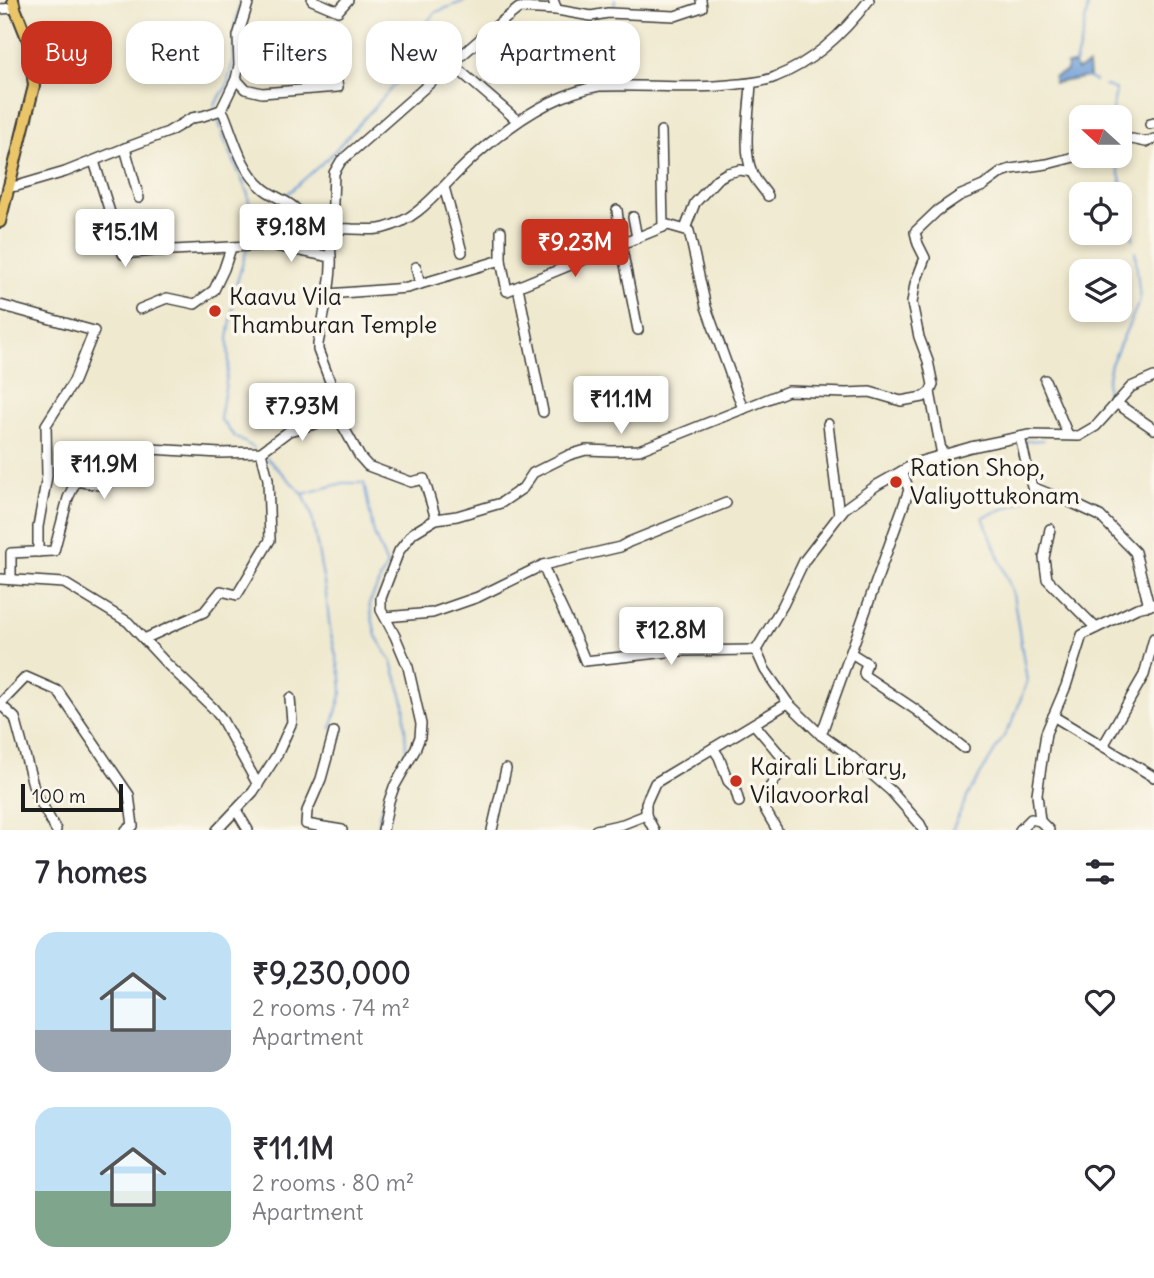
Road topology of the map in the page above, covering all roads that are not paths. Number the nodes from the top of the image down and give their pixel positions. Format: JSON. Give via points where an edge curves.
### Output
{"nodes":[{"id":1,"x":249,"y":0,"type":"edge"},
{"id":2,"x":312,"y":0,"type":"edge"},
{"id":3,"x":348,"y":0,"type":"edge"},
{"id":4,"x":553,"y":0,"type":"edge"},
{"id":5,"x":701,"y":0,"type":"edge"},
{"id":6,"x":869,"y":0,"type":"edge"},
{"id":7,"x":14,"y":4,"type":"edge"},
{"id":8,"x":0,"y":9,"type":"edge"},
{"id":9,"x":557,"y":10,"type":"junction"},
{"id":10,"x":462,"y":55,"type":"edge"},
{"id":11,"x":462,"y":73,"type":"edge"},
{"id":12,"x":236,"y":79,"type":"joint"},
{"id":13,"x":751,"y":83,"type":"junction"},
{"id":14,"x":240,"y":84,"type":"edge"},
{"id":15,"x":337,"y":84,"type":"edge"},
{"id":16,"x":429,"y":84,"type":"edge"},
{"id":17,"x":221,"y":110,"type":"junction"},
{"id":18,"x":518,"y":121,"type":"junction"},
{"id":19,"x":662,"y":131,"type":"dead end"},
{"id":20,"x":1132,"y":139,"type":"edge"},
{"id":21,"x":1154,"y":139,"type":"edge"},
{"id":22,"x":125,"y":148,"type":"junction"},
{"id":23,"x":1069,"y":158,"type":"edge"},
{"id":24,"x":94,"y":160,"type":"junction"},
{"id":25,"x":752,"y":172,"type":"junction"},
{"id":26,"x":8,"y":187,"type":"junction"},
{"id":27,"x":444,"y":187,"type":"junction"},
{"id":28,"x":768,"y":196,"type":"dead end"},
{"id":29,"x":139,"y":198,"type":"dead end"},
{"id":30,"x":617,"y":209,"type":"dead end"},
{"id":31,"x":633,"y":217,"type":"dead end"},
{"id":32,"x":0,"y":219,"type":"edge"},
{"id":33,"x":663,"y":227,"type":"junction"},
{"id":34,"x":328,"y":229,"type":"junction"},
{"id":35,"x":685,"y":229,"type":"junction"},
{"id":36,"x":501,"y":231,"type":"dead end"},
{"id":37,"x":637,"y":237,"type":"junction"},
{"id":38,"x":621,"y":244,"type":"junction"},
{"id":39,"x":231,"y":248,"type":"junction"},
{"id":40,"x":462,"y":253,"type":"dead end"},
{"id":41,"x":331,"y":257,"type":"junction"},
{"id":42,"x":501,"y":260,"type":"junction"},
{"id":43,"x":416,"y":267,"type":"dead end"},
{"id":44,"x":420,"y":284,"type":"junction"},
{"id":45,"x":517,"y":287,"type":"junction"},
{"id":46,"x":328,"y":294,"type":"junction"},
{"id":47,"x":0,"y":305,"type":"edge"},
{"id":48,"x":140,"y":309,"type":"dead end"},
{"id":49,"x":638,"y":330,"type":"dead end"},
{"id":50,"x":1149,"y":379,"type":"edge"},
{"id":51,"x":1045,"y":380,"type":"dead end"},
{"id":52,"x":1154,"y":389,"type":"edge"},
{"id":53,"x":930,"y":392,"type":"junction"},
{"id":54,"x":1116,"y":403,"type":"junction"},
{"id":55,"x":743,"y":409,"type":"junction"},
{"id":56,"x":543,"y":412,"type":"dead end"},
{"id":57,"x":337,"y":418,"type":"junction"},
{"id":58,"x":828,"y":424,"type":"dead end"},
{"id":59,"x":1154,"y":429,"type":"edge"},
{"id":60,"x":1068,"y":435,"type":"junction"},
{"id":61,"x":1020,"y":437,"type":"junction"},
{"id":62,"x":261,"y":452,"type":"junction"},
{"id":63,"x":942,"y":455,"type":"junction"},
{"id":64,"x":902,"y":471,"type":"junction"},
{"id":65,"x":726,"y":503,"type":"dead end"},
{"id":66,"x":839,"y":515,"type":"junction"},
{"id":67,"x":436,"y":519,"type":"junction"},
{"id":68,"x":1051,"y":528,"type":"dead end"},
{"id":69,"x":38,"y":552,"type":"junction"},
{"id":70,"x":543,"y":565,"type":"junction"},
{"id":71,"x":0,"y":579,"type":"edge"},
{"id":72,"x":11,"y":579,"type":"junction"},
{"id":73,"x":1152,"y":605,"type":"edge"},
{"id":74,"x":385,"y":617,"type":"junction"},
{"id":75,"x":1096,"y":628,"type":"junction"},
{"id":76,"x":1154,"y":638,"type":"edge"},
{"id":77,"x":144,"y":639,"type":"junction"},
{"id":78,"x":756,"y":650,"type":"junction"},
{"id":79,"x":850,"y":653,"type":"junction"},
{"id":80,"x":290,"y":698,"type":"dead end"},
{"id":81,"x":788,"y":703,"type":"junction"},
{"id":82,"x":0,"y":704,"type":"edge"},
{"id":83,"x":1053,"y":716,"type":"junction"},
{"id":84,"x":754,"y":724,"type":"junction"},
{"id":85,"x":334,"y":732,"type":"dead end"},
{"id":86,"x":821,"y":735,"type":"junction"},
{"id":87,"x":1103,"y":746,"type":"junction"},
{"id":88,"x":713,"y":748,"type":"junction"},
{"id":89,"x":964,"y":748,"type":"dead end"},
{"id":90,"x":506,"y":768,"type":"dead end"},
{"id":91,"x":1154,"y":778,"type":"edge"},
{"id":92,"x":258,"y":785,"type":"junction"},
{"id":93,"x":739,"y":802,"type":"dead end"},
{"id":94,"x":236,"y":810,"type":"junction"},
{"id":95,"x":646,"y":815,"type":"junction"},
{"id":96,"x":1040,"y":821,"type":"junction"},
{"id":97,"x":56,"y":830,"type":"edge"},
{"id":98,"x":127,"y":830,"type":"edge"},
{"id":99,"x":217,"y":830,"type":"edge"},
{"id":100,"x":248,"y":830,"type":"edge"},
{"id":101,"x":342,"y":830,"type":"edge"},
{"id":102,"x":383,"y":830,"type":"edge"},
{"id":103,"x":492,"y":830,"type":"edge"},
{"id":104,"x":596,"y":830,"type":"edge"},
{"id":105,"x":654,"y":830,"type":"edge"},
{"id":106,"x":777,"y":830,"type":"edge"},
{"id":107,"x":923,"y":830,"type":"edge"},
{"id":108,"x":1020,"y":830,"type":"edge"},
{"id":109,"x":1049,"y":830,"type":"edge"}],
"edges":[{"from":1,"to":12,"type":"street","via":[[238,36]]},
{"from":2,"to":3,"type":"street","via":[[338,11]]},
{"from":4,"to":9,"type":"street"},
{"from":5,"to":9,"type":"street","via":[[702,7],[675,16],[591,16]]},
{"from":6,"to":13,"type":"street","via":[[814,56],[774,78]]},
{"from":7,"to":8,"type":"street"},
{"from":7,"to":26,"type":"main road","via":[[29,43],[34,86]]},
{"from":9,"to":10,"type":"street","via":[[519,8]]},
{"from":11,"to":18,"type":"street"},
{"from":12,"to":17,"type":"street"},
{"from":13,"to":18,"type":"street","via":[[599,86],[569,95]]},
{"from":13,"to":25,"type":"street","via":[[747,136]]},
{"from":14,"to":15,"type":"street","via":[[262,93],[338,88]]},
{"from":16,"to":34,"type":"street","via":[[341,161],[334,173]]},
{"from":17,"to":22,"type":"street"},
{"from":17,"to":34,"type":"street","via":[[254,178],[311,223]]},
{"from":18,"to":27,"type":"street"},
{"from":19,"to":33,"type":"street"},
{"from":20,"to":21,"type":"street"},
{"from":22,"to":24,"type":"street"},
{"from":22,"to":29,"type":"street"},
{"from":23,"to":53,"type":"street","via":[[1002,172],[958,196],[915,232],[925,258],[912,303],[932,376]]},
{"from":24,"to":26,"type":"street"},
{"from":24,"to":39,"type":"street","via":[[123,254]]},
{"from":25,"to":28,"type":"street"},
{"from":25,"to":35,"type":"street","via":[[740,170],[717,179],[695,203]]},
{"from":26,"to":32,"type":"main road"},
{"from":27,"to":34,"type":"street","via":[[423,209],[386,228]]},
{"from":27,"to":40,"type":"street"},
{"from":30,"to":38,"type":"street"},
{"from":31,"to":37,"type":"street"},
{"from":33,"to":35,"type":"street"},
{"from":33,"to":37,"type":"street"},
{"from":34,"to":41,"type":"street"},
{"from":35,"to":55,"type":"street","via":[[689,230],[706,307]]},
{"from":36,"to":42,"type":"street"},
{"from":37,"to":38,"type":"street"},
{"from":38,"to":45,"type":"street"},
{"from":38,"to":49,"type":"street"},
{"from":39,"to":41,"type":"street","via":[[271,245]]},
{"from":39,"to":48,"type":"street","via":[[214,290],[195,304],[167,298]]},
{"from":41,"to":46,"type":"street"},
{"from":42,"to":44,"type":"street"},
{"from":42,"to":45,"type":"street","via":[[506,290]]},
{"from":43,"to":44,"type":"street"},
{"from":44,"to":46,"type":"street"},
{"from":45,"to":56,"type":"street"},
{"from":46,"to":57,"type":"street","via":[[318,350]]},
{"from":47,"to":69,"type":"street","via":[[94,331],[74,381],[46,425],[47,476]]},
{"from":50,"to":52,"type":"street"},
{"from":50,"to":54,"type":"street","via":[[1131,387]]},
{"from":51,"to":60,"type":"street"},
{"from":53,"to":55,"type":"street","via":[[901,401],[870,392],[788,391]]},
{"from":53,"to":63,"type":"street"},
{"from":54,"to":59,"type":"street"},
{"from":54,"to":60,"type":"street","via":[[1096,426],[1079,436]]},
{"from":55,"to":67,"type":"street","via":[[639,450],[586,450],[569,455],[533,473],[523,488],[501,503]]},
{"from":57,"to":62,"type":"street","via":[[289,430]]},
{"from":57,"to":67,"type":"street","via":[[368,466],[411,482],[424,479]]},
{"from":58,"to":66,"type":"street"},
{"from":60,"to":61,"type":"street"},
{"from":61,"to":63,"type":"street"},
{"from":61,"to":73,"type":"street","via":[[1032,487],[1100,516],[1135,552]]},
{"from":62,"to":69,"type":"street","via":[[133,448],[105,486],[76,481],[54,551]]},
{"from":62,"to":77,"type":"street","via":[[268,479],[270,540],[237,595],[221,591],[204,612]]},
{"from":63,"to":64,"type":"street"},
{"from":64,"to":66,"type":"street"},
{"from":64,"to":79,"type":"street","via":[[909,490]]},
{"from":65,"to":70,"type":"street","via":[[620,547]]},
{"from":66,"to":78,"type":"street","via":[[804,561]]},
{"from":67,"to":74,"type":"street","via":[[413,533],[399,551],[381,598]]},
{"from":68,"to":75,"type":"street","via":[[1044,558],[1047,579]]},
{"from":69,"to":72,"type":"street","via":[[11,553]]},
{"from":70,"to":74,"type":"street","via":[[447,609]]},
{"from":70,"to":78,"type":"street","via":[[585,661],[677,651]]},
{"from":71,"to":72,"type":"street"},
{"from":72,"to":77,"type":"street","via":[[64,583],[128,622]]},
{"from":73,"to":75,"type":"street"},
{"from":74,"to":102,"type":"street","via":[[408,667],[421,724],[415,750],[394,787]]},
{"from":75,"to":83,"type":"street","via":[[1082,635]]},
{"from":76,"to":87,"type":"street","via":[[1144,675]]},
{"from":77,"to":92,"type":"street","via":[[221,718]]},
{"from":78,"to":81,"type":"street"},
{"from":79,"to":86,"type":"street"},
{"from":79,"to":89,"type":"street","via":[[867,663],[865,677]]},
{"from":80,"to":92,"type":"street","via":[[292,722]]},
{"from":81,"to":84,"type":"street"},
{"from":81,"to":86,"type":"street"},
{"from":82,"to":97,"type":"street","via":[[15,718],[35,792]]},
{"from":82,"to":98,"type":"street","via":[[26,677],[58,691],[129,795],[133,825]]},
{"from":83,"to":87,"type":"street"},
{"from":83,"to":96,"type":"street","via":[[1037,794]]},
{"from":84,"to":88,"type":"street"},
{"from":84,"to":106,"type":"street","via":[[787,763],[760,801]]},
{"from":85,"to":101,"type":"street","via":[[306,824]]},
{"from":86,"to":107,"type":"street","via":[[891,791]]},
{"from":87,"to":91,"type":"street"},
{"from":88,"to":93,"type":"street"},
{"from":88,"to":95,"type":"street","via":[[655,783]]},
{"from":90,"to":103,"type":"street"},
{"from":92,"to":94,"type":"street"},
{"from":94,"to":99,"type":"street"},
{"from":94,"to":100,"type":"street"},
{"from":95,"to":104,"type":"street"},
{"from":95,"to":105,"type":"street"},
{"from":96,"to":108,"type":"street","via":[[1031,819]]},
{"from":96,"to":109,"type":"street"}]}
